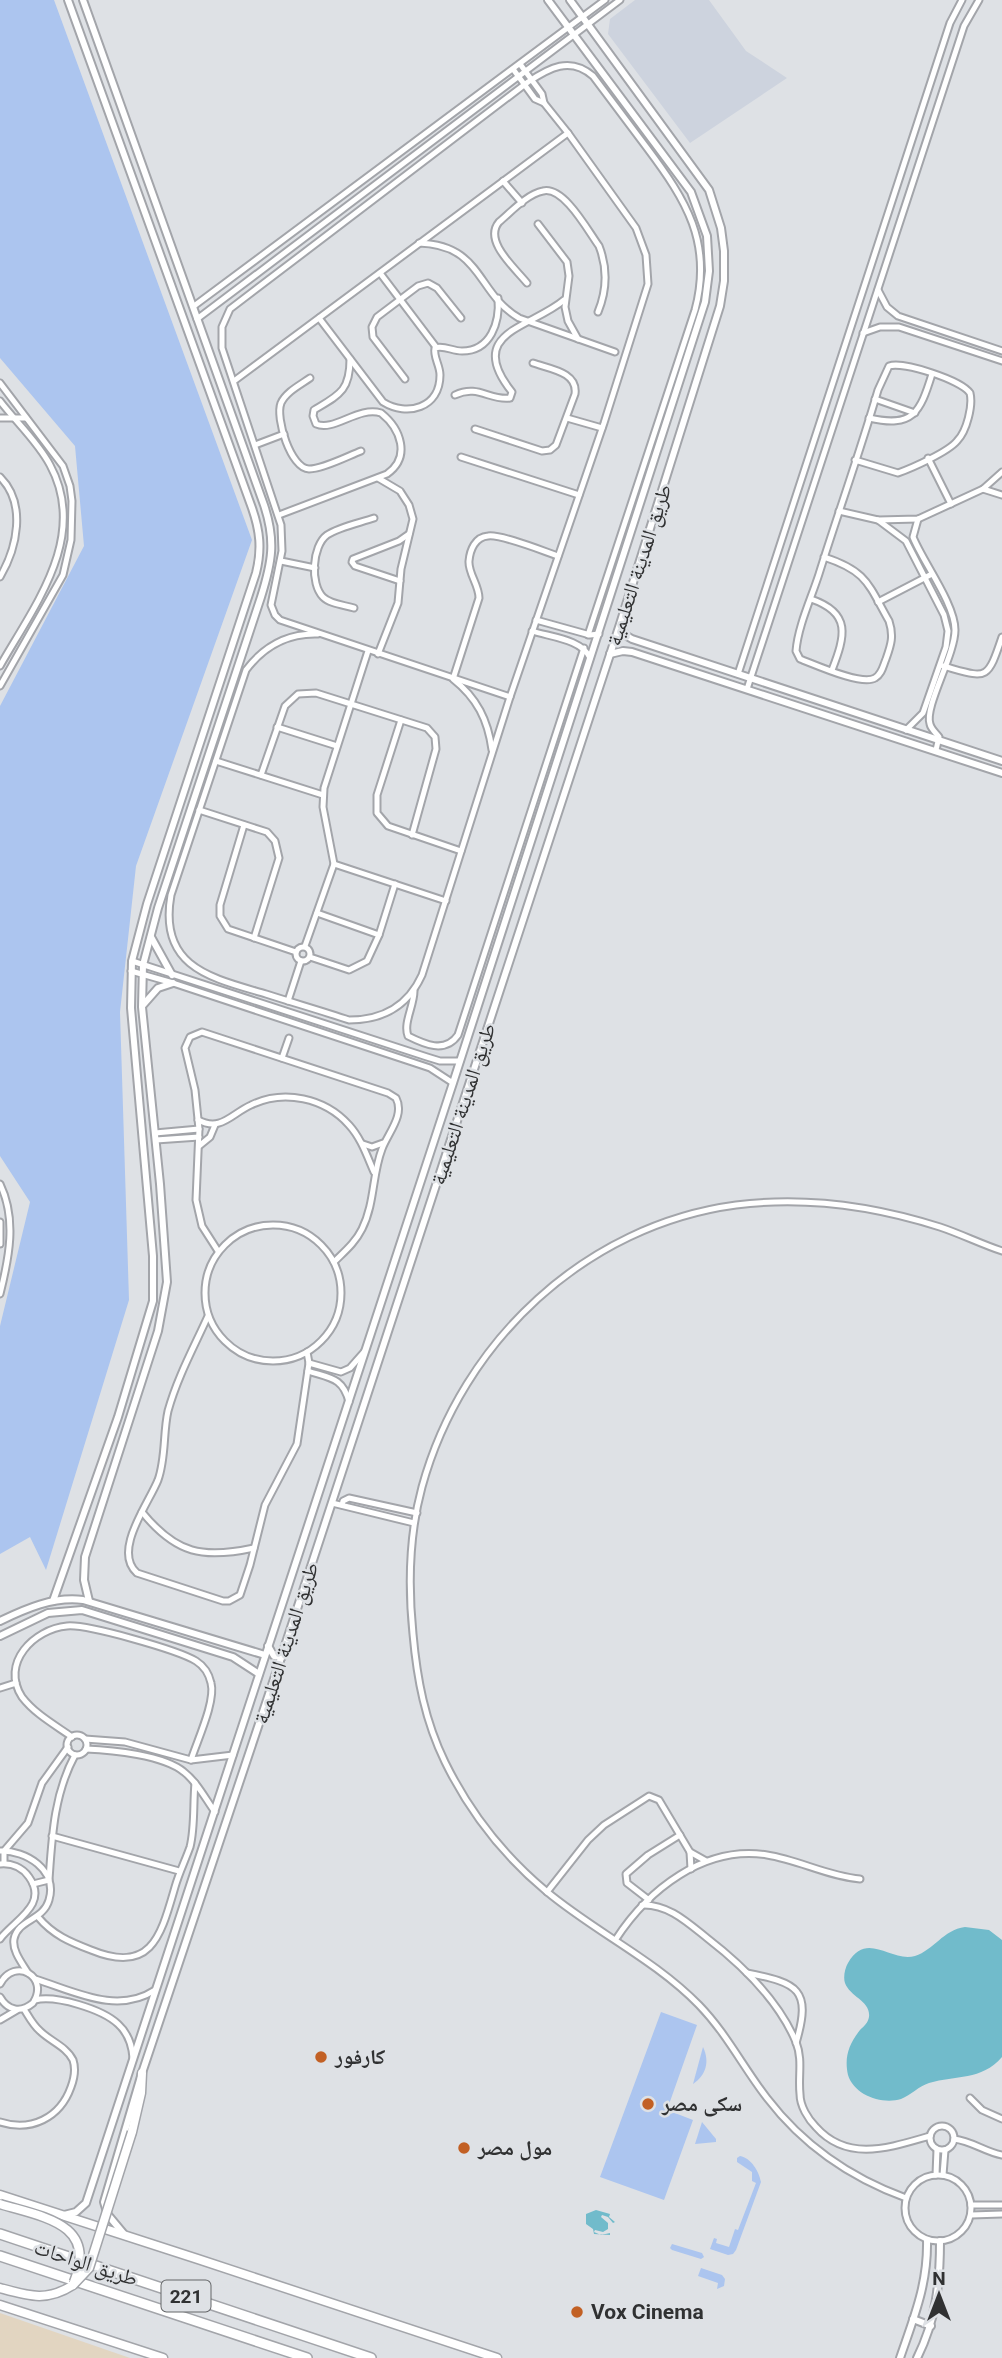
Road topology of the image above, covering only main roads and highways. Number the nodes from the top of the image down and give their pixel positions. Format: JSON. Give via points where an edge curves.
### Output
{"nodes":[{"id":1,"x":142,"y":2073,"type":"road end"},
{"id":2,"x":0,"y":2195,"type":"edge"},
{"id":3,"x":0,"y":2204,"type":"edge"},
{"id":4,"x":0,"y":2234,"type":"edge"},
{"id":5,"x":0,"y":2256,"type":"edge"},
{"id":6,"x":73,"y":2285,"type":"junction"},
{"id":7,"x":0,"y":2288,"type":"edge"},
{"id":8,"x":0,"y":2305,"type":"edge"},
{"id":9,"x":163,"y":2358,"type":"edge"},
{"id":10,"x":307,"y":2358,"type":"edge"},
{"id":11,"x":372,"y":2358,"type":"edge"},
{"id":12,"x":497,"y":2358,"type":"edge"}],
"edges":[{"from":1,"to":6,"type":"main road","bridge":true,"via":[[132,2132],[89,2268]]},
{"from":2,"to":12,"type":"main road"},
{"from":3,"to":6,"type":"main road","bridge":true,"via":[[55,2221],[72,2232],[81,2259]]},
{"from":4,"to":11,"type":"highway","name":"طريق الواحات","number":"221"},
{"from":5,"to":10,"type":"highway","name":"طريق الواحات","number":"221"},
{"from":6,"to":7,"type":"main road","via":[[46,2297]]},
{"from":8,"to":9,"type":"main road"}]}
